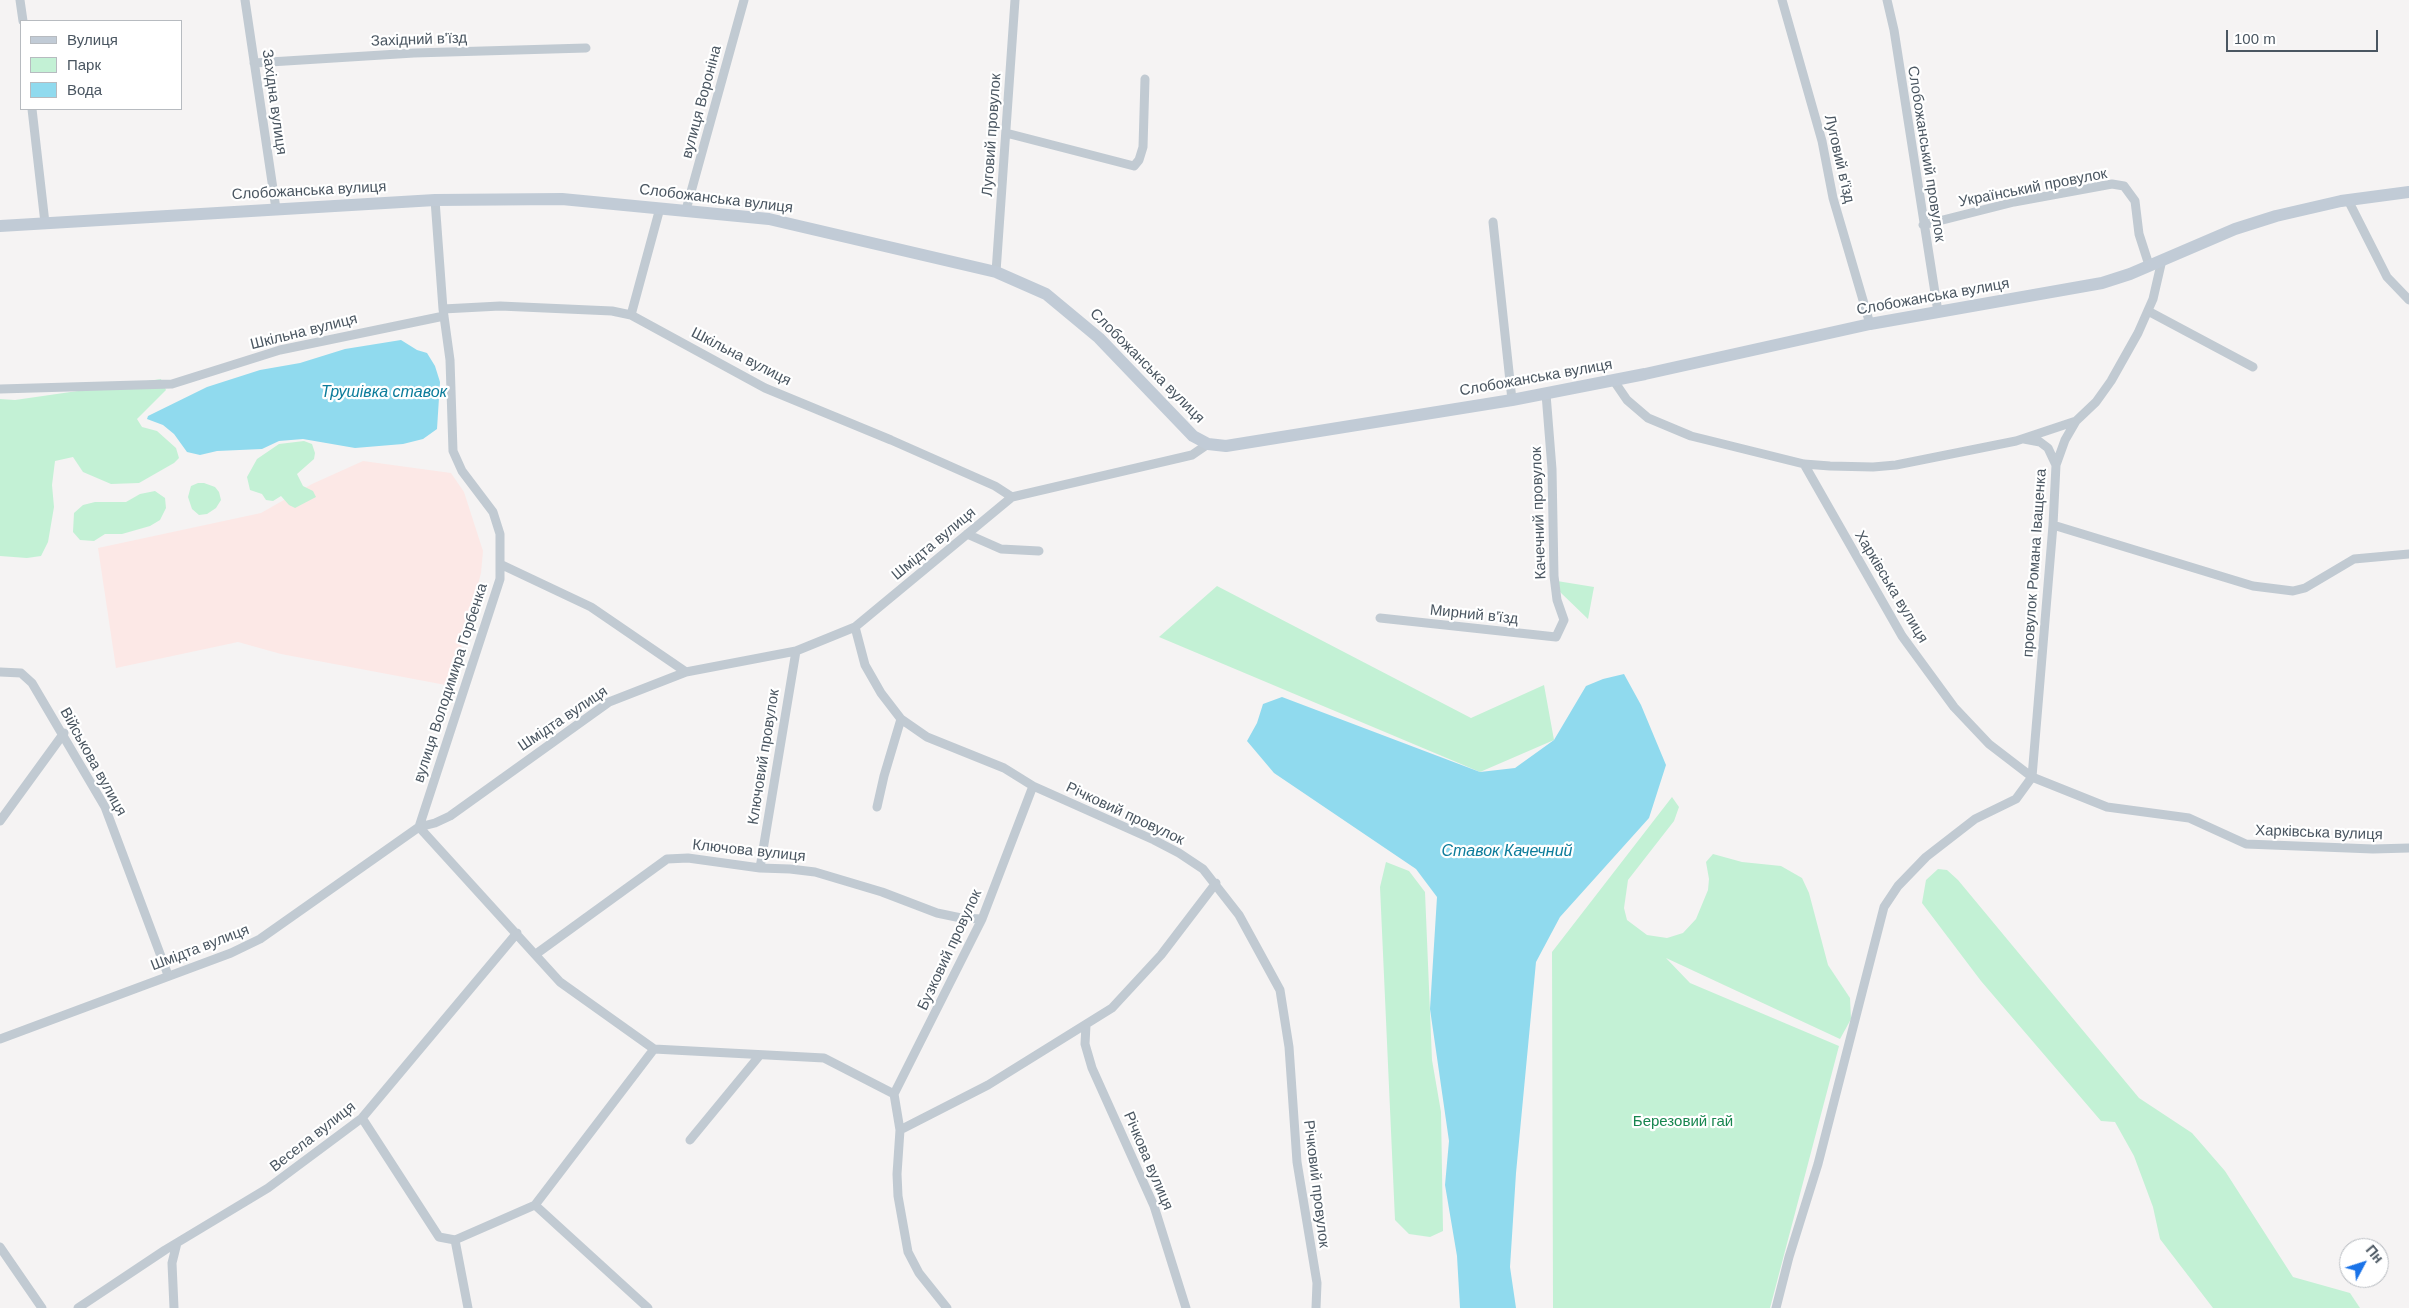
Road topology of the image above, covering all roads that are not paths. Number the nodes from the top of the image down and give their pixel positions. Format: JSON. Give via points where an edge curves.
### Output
{"nodes":[{"id":1,"x":23,"y":0,"type":"edge"},
{"id":2,"x":245,"y":0,"type":"edge"},
{"id":3,"x":744,"y":0,"type":"edge"},
{"id":4,"x":1015,"y":0,"type":"edge"},
{"id":5,"x":1782,"y":0,"type":"edge"},
{"id":6,"x":1887,"y":0,"type":"edge"},
{"id":7,"x":23,"y":20,"type":"edge"},
{"id":8,"x":586,"y":48,"type":"dead end"},
{"id":9,"x":254,"y":63,"type":"junction"},
{"id":10,"x":1145,"y":78,"type":"dead end"},
{"id":11,"x":32,"y":110,"type":"edge"},
{"id":12,"x":1006,"y":133,"type":"junction"},
{"id":13,"x":2409,"y":192,"type":"edge"},
{"id":14,"x":435,"y":200,"type":"junction"},
{"id":15,"x":2348,"y":200,"type":"junction"},
{"id":16,"x":660,"y":208,"type":"junction"},
{"id":17,"x":276,"y":209,"type":"junction"},
{"id":18,"x":686,"y":210,"type":"junction"},
{"id":19,"x":1493,"y":222,"type":"dead end"},
{"id":20,"x":45,"y":223,"type":"junction"},
{"id":21,"x":1923,"y":225,"type":"junction"},
{"id":22,"x":0,"y":226,"type":"edge"},
{"id":23,"x":2162,"y":260,"type":"junction"},
{"id":24,"x":2149,"y":265,"type":"junction"},
{"id":25,"x":996,"y":272,"type":"junction"},
{"id":26,"x":2409,"y":300,"type":"edge"},
{"id":27,"x":2148,"y":311,"type":"junction"},
{"id":28,"x":443,"y":312,"type":"junction"},
{"id":29,"x":1938,"y":312,"type":"junction"},
{"id":30,"x":632,"y":315,"type":"junction"},
{"id":31,"x":1870,"y":324,"type":"junction"},
{"id":32,"x":2253,"y":367,"type":"dead end"},
{"id":33,"x":1614,"y":381,"type":"junction"},
{"id":34,"x":0,"y":389,"type":"edge"},
{"id":35,"x":1546,"y":394,"type":"junction"},
{"id":36,"x":1512,"y":400,"type":"junction"},
{"id":37,"x":2076,"y":421,"type":"junction"},
{"id":38,"x":2022,"y":440,"type":"junction"},
{"id":39,"x":1208,"y":444,"type":"junction"},
{"id":40,"x":1804,"y":464,"type":"junction"},
{"id":41,"x":2056,"y":464,"type":"junction"},
{"id":42,"x":1012,"y":497,"type":"junction"},
{"id":43,"x":2053,"y":525,"type":"junction"},
{"id":44,"x":967,"y":534,"type":"junction"},
{"id":45,"x":1040,"y":551,"type":"dead end"},
{"id":46,"x":2409,"y":554,"type":"edge"},
{"id":47,"x":500,"y":564,"type":"junction"},
{"id":48,"x":1380,"y":618,"type":"dead end"},
{"id":49,"x":855,"y":627,"type":"junction"},
{"id":50,"x":1560,"y":628,"type":"joint"},
{"id":51,"x":796,"y":651,"type":"junction"},
{"id":52,"x":0,"y":672,"type":"edge"},
{"id":53,"x":686,"y":672,"type":"junction"},
{"id":54,"x":901,"y":719,"type":"junction"},
{"id":55,"x":64,"y":733,"type":"junction"},
{"id":56,"x":2032,"y":777,"type":"junction"},
{"id":57,"x":1032,"y":786,"type":"junction"},
{"id":58,"x":877,"y":807,"type":"dead end"},
{"id":59,"x":0,"y":821,"type":"edge"},
{"id":60,"x":419,"y":827,"type":"junction"},
{"id":61,"x":2409,"y":848,"type":"edge"},
{"id":62,"x":760,"y":868,"type":"junction"},
{"id":63,"x":1216,"y":883,"type":"junction"},
{"id":64,"x":982,"y":919,"type":"junction"},
{"id":65,"x":516,"y":933,"type":"junction"},
{"id":66,"x":536,"y":954,"type":"junction"},
{"id":67,"x":168,"y":975,"type":"junction"},
{"id":68,"x":1086,"y":1025,"type":"junction"},
{"id":69,"x":0,"y":1040,"type":"edge"},
{"id":70,"x":654,"y":1049,"type":"junction"},
{"id":71,"x":760,"y":1055,"type":"junction"},
{"id":72,"x":894,"y":1094,"type":"junction"},
{"id":73,"x":362,"y":1118,"type":"junction"},
{"id":74,"x":900,"y":1130,"type":"junction"},
{"id":75,"x":690,"y":1140,"type":"dead end"},
{"id":76,"x":535,"y":1205,"type":"junction"},
{"id":77,"x":455,"y":1240,"type":"junction"},
{"id":78,"x":177,"y":1243,"type":"junction"},
{"id":79,"x":0,"y":1247,"type":"edge"},
{"id":80,"x":42,"y":1308,"type":"edge"},
{"id":81,"x":78,"y":1308,"type":"edge"},
{"id":82,"x":174,"y":1308,"type":"edge"},
{"id":83,"x":468,"y":1308,"type":"edge"},
{"id":84,"x":648,"y":1308,"type":"edge"},
{"id":85,"x":946,"y":1308,"type":"edge"},
{"id":86,"x":1186,"y":1308,"type":"edge"},
{"id":87,"x":1316,"y":1308,"type":"edge"},
{"id":88,"x":1776,"y":1308,"type":"edge"}],
"edges":[{"from":1,"to":7,"type":"street"},
{"from":2,"to":9,"type":"street","name":"Західна вулиця"},
{"from":3,"to":18,"type":"street","name":"вулиця Вороніна"},
{"from":4,"to":12,"type":"street","name":"Луговий провулок"},
{"from":5,"to":31,"type":"street","name":"Луговий в'їзд","via":[[1822,141],[1833,198]]},
{"from":6,"to":21,"type":"street","name":"Слобожанський провулок"},
{"from":8,"to":9,"type":"street","name":"Західний в'їзд","via":[[414,53]]},
{"from":9,"to":17,"type":"street","name":"Західна вулиця"},
{"from":10,"to":12,"type":"street","via":[[1142,147],[1134,166]]},
{"from":11,"to":20,"type":"street"},
{"from":12,"to":25,"type":"street","name":"Луговий провулок"},
{"from":13,"to":15,"type":"street","name":"Слобожанська вулиця"},
{"from":14,"to":16,"type":"street","name":"Слобожанська вулиця","via":[[562,199]]},
{"from":14,"to":17,"type":"street","name":"Слобожанська вулиця"},
{"from":14,"to":28,"type":"street","name":"вулиця Володимира Горбенка"},
{"from":15,"to":23,"type":"street","name":"Слобожанська вулиця","via":[[2235,229]]},
{"from":15,"to":26,"type":"street","via":[[2387,277]]},
{"from":16,"to":18,"type":"street","name":"Слобожанська вулиця"},
{"from":16,"to":30,"type":"street"},
{"from":17,"to":20,"type":"street","name":"Слобожанська вулиця"},
{"from":18,"to":25,"type":"street","name":"Слобожанська вулиця","via":[[769,219]]},
{"from":19,"to":36,"type":"street"},
{"from":20,"to":22,"type":"street","name":"Слобожанська вулиця"},
{"from":21,"to":24,"type":"street","name":"Український провулок","via":[[2014,202],[2112,184],[2124,186],[2134,201],[2139,234]]},
{"from":21,"to":29,"type":"street","name":"Слобожанський провулок"},
{"from":23,"to":24,"type":"street","name":"Слобожанська вулиця"},
{"from":23,"to":27,"type":"street","name":"провулок Романа Іващенка"},
{"from":24,"to":29,"type":"street","name":"Слобожанська вулиця","via":[[2102,283]]},
{"from":25,"to":39,"type":"street","name":"Слобожанська вулиця","via":[[1046,294],[1064,307],[1099,338],[1181,425]]},
{"from":27,"to":32,"type":"street"},
{"from":27,"to":37,"type":"street","name":"провулок Романа Іващенка","via":[[2112,381]]},
{"from":28,"to":30,"type":"street","name":"Шкільна вулиця","via":[[500,306],[612,310]]},
{"from":28,"to":34,"type":"street","name":"Шкільна вулиця","via":[[280,350],[172,384]]},
{"from":28,"to":47,"type":"street","name":"вулиця Володимира Горбенка","via":[[450,360],[453,450],[462,471],[492,512],[500,534]]},
{"from":29,"to":31,"type":"street","name":"Слобожанська вулиця"},
{"from":30,"to":42,"type":"street","name":"Шкільна вулиця","via":[[765,388],[900,444],[995,486]]},
{"from":31,"to":33,"type":"street","name":"Слобожанська вулиця"},
{"from":33,"to":35,"type":"street","name":"Слобожанська вулиця"},
{"from":33,"to":40,"type":"street","via":[[1627,400],[1648,418],[1691,436]]},
{"from":35,"to":36,"type":"street","name":"Слобожанська вулиця"},
{"from":35,"to":50,"type":"street","name":"Качечний провулок","via":[[1552,469],[1554,576],[1564,620]]},
{"from":36,"to":39,"type":"street","name":"Слобожанська вулиця","via":[[1232,446]]},
{"from":37,"to":38,"type":"street"},
{"from":37,"to":41,"type":"street","name":"провулок Романа Іващенка"},
{"from":38,"to":40,"type":"street","via":[[1888,466]]},
{"from":38,"to":41,"type":"street","via":[[2040,442],[2048,448]]},
{"from":39,"to":42,"type":"street","name":"Шмідта вулиця","via":[[1192,455]]},
{"from":40,"to":56,"type":"street","name":"Харківська вулиця","via":[[1902,636],[1954,707],[1989,744]]},
{"from":41,"to":43,"type":"street","name":"провулок Романа Іващенка"},
{"from":42,"to":44,"type":"street","name":"Шмідта вулиця"},
{"from":43,"to":46,"type":"street","via":[[2253,586],[2293,591],[2354,559]]},
{"from":43,"to":56,"type":"street","name":"провулок Романа Іващенка"},
{"from":44,"to":45,"type":"street","via":[[1001,549]]},
{"from":44,"to":49,"type":"street","name":"Шмідта вулиця"},
{"from":47,"to":53,"type":"street","via":[[591,607]]},
{"from":47,"to":60,"type":"street","name":"вулиця Володимира Горбенка","via":[[500,579]]},
{"from":48,"to":50,"type":"street","name":"Мирний в'їзд","via":[[1556,637]]},
{"from":49,"to":51,"type":"street","name":"Шмідта вулиця"},
{"from":49,"to":54,"type":"street","name":"Річковий провулок","via":[[865,665]]},
{"from":51,"to":53,"type":"street","name":"Шмідта вулиця"},
{"from":51,"to":62,"type":"street","name":"Ключовий провулок"},
{"from":52,"to":55,"type":"street","name":"Військова вулиця","via":[[12,671],[26,677]]},
{"from":53,"to":60,"type":"street","name":"Шмідта вулиця","via":[[609,702],[450,816]]},
{"from":54,"to":57,"type":"street","name":"Річковий провулок","via":[[927,737],[1004,768]]},
{"from":54,"to":58,"type":"street"},
{"from":55,"to":59,"type":"street"},
{"from":55,"to":67,"type":"street","name":"Військова вулиця","via":[[83,772],[105,806]]},
{"from":56,"to":61,"type":"street","name":"Харківська вулиця","via":[[2107,807],[2189,818],[2246,844]]},
{"from":56,"to":88,"type":"street","via":[[2016,799],[1975,819],[1926,857],[1898,886],[1884,907],[1818,1164]]},
{"from":57,"to":63,"type":"street","name":"Річковий провулок","via":[[1154,840],[1203,869]]},
{"from":57,"to":64,"type":"street","name":"Бузковий провулок"},
{"from":60,"to":65,"type":"street"},
{"from":60,"to":67,"type":"street","name":"Шмідта вулиця","via":[[260,939],[232,953]]},
{"from":62,"to":64,"type":"street","name":"Ключова вулиця","via":[[815,872],[937,913]]},
{"from":62,"to":66,"type":"street","name":"Ключова вулиця","via":[[688,858],[667,859]]},
{"from":63,"to":68,"type":"street","via":[[1126,995]]},
{"from":63,"to":87,"type":"street","name":"Річковий провулок","via":[[1239,915],[1280,990],[1289,1047],[1297,1162],[1317,1283]]},
{"from":64,"to":72,"type":"street","name":"Бузковий провулок"},
{"from":65,"to":66,"type":"street"},
{"from":65,"to":73,"type":"street","name":"Весела вулиця"},
{"from":66,"to":70,"type":"street","via":[[560,982]]},
{"from":67,"to":69,"type":"street","name":"Шмідта вулиця"},
{"from":68,"to":74,"type":"street","via":[[988,1085]]},
{"from":68,"to":86,"type":"street","name":"Річкова вулиця","via":[[1085,1044],[1092,1068],[1154,1206]]},
{"from":70,"to":71,"type":"street"},
{"from":70,"to":76,"type":"street"},
{"from":71,"to":72,"type":"street","via":[[824,1058]]},
{"from":71,"to":75,"type":"street"},
{"from":72,"to":74,"type":"street"},
{"from":73,"to":77,"type":"street","via":[[440,1237]]},
{"from":73,"to":78,"type":"street","name":"Весела вулиця","via":[[268,1188]]},
{"from":74,"to":85,"type":"street","via":[[898,1196],[908,1252],[919,1273]]},
{"from":76,"to":77,"type":"street"},
{"from":76,"to":84,"type":"street"},
{"from":77,"to":83,"type":"street"},
{"from":78,"to":81,"type":"street","name":"Весела вулиця"},
{"from":78,"to":82,"type":"street","via":[[172,1263]]},
{"from":79,"to":80,"type":"street"}]}
